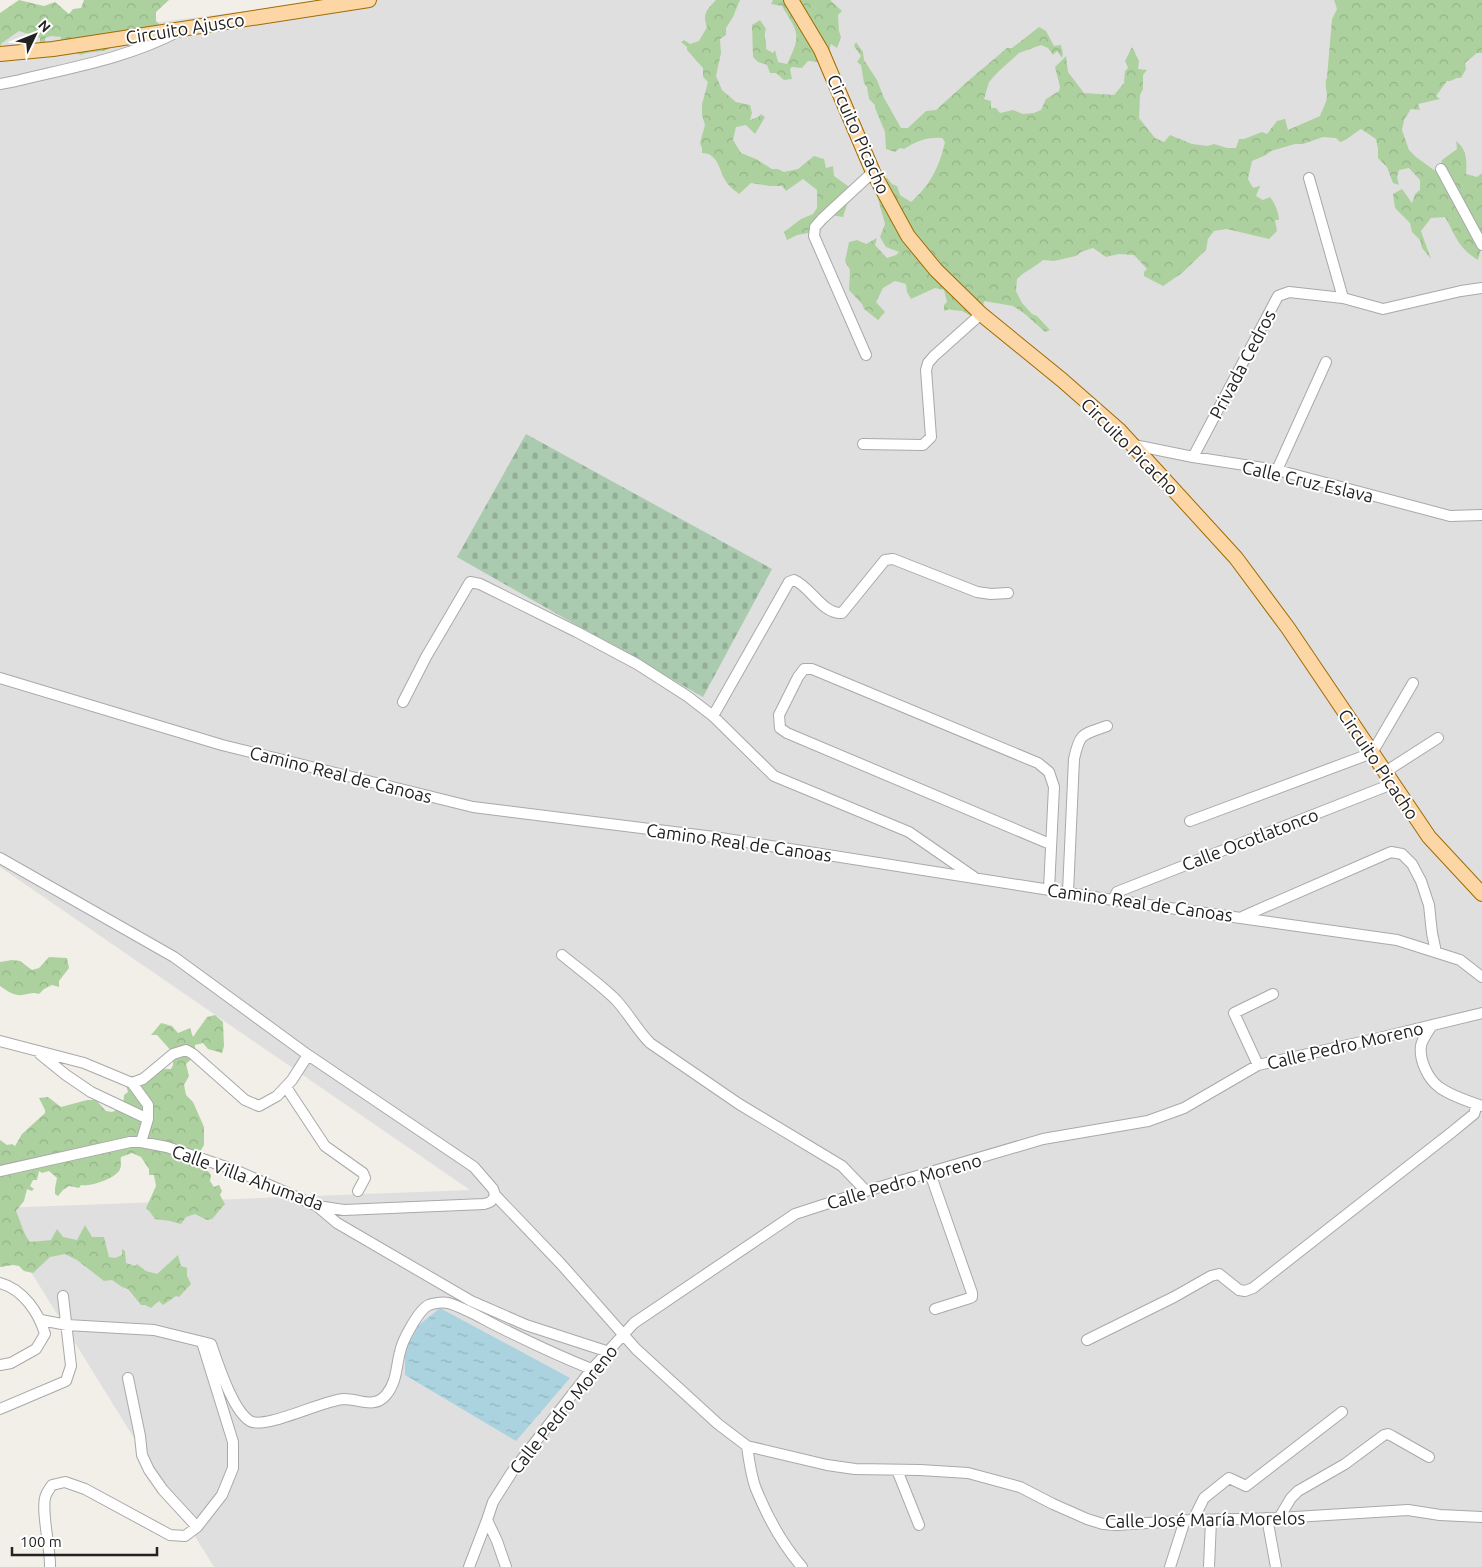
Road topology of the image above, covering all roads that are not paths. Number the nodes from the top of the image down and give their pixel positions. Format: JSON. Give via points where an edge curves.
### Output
{"nodes":[{"id":1,"x":369,"y":0,"type":"edge"},
{"id":2,"x":791,"y":0,"type":"edge"},
{"id":3,"x":184,"y":28,"type":"junction"},
{"id":4,"x":0,"y":54,"type":"edge"},
{"id":5,"x":0,"y":84,"type":"edge"},
{"id":6,"x":1441,"y":169,"type":"dead end"},
{"id":7,"x":873,"y":172,"type":"junction"},
{"id":8,"x":1309,"y":178,"type":"dead end"},
{"id":9,"x":1482,"y":245,"type":"edge"},
{"id":10,"x":1482,"y":288,"type":"edge"},
{"id":11,"x":1343,"y":298,"type":"junction"},
{"id":12,"x":981,"y":314,"type":"junction"},
{"id":13,"x":866,"y":355,"type":"dead end"},
{"id":14,"x":1326,"y":362,"type":"dead end"},
{"id":15,"x":863,"y":444,"type":"dead end"},
{"id":16,"x":1134,"y":445,"type":"junction"},
{"id":17,"x":1193,"y":457,"type":"junction"},
{"id":18,"x":1277,"y":470,"type":"junction"},
{"id":19,"x":1482,"y":515,"type":"edge"},
{"id":20,"x":1008,"y":593,"type":"dead end"},
{"id":21,"x":0,"y":678,"type":"edge"},
{"id":22,"x":1413,"y":683,"type":"dead end"},
{"id":23,"x":403,"y":702,"type":"dead end"},
{"id":24,"x":713,"y":716,"type":"junction"},
{"id":25,"x":1107,"y":726,"type":"dead end"},
{"id":26,"x":1438,"y":738,"type":"dead end"},
{"id":27,"x":1372,"y":753,"type":"junction"},
{"id":28,"x":1384,"y":772,"type":"junction"},
{"id":29,"x":1392,"y":784,"type":"junction"},
{"id":30,"x":1190,"y":821,"type":"dead end"},
{"id":31,"x":1050,"y":844,"type":"junction"},
{"id":32,"x":0,"y":858,"type":"edge"},
{"id":33,"x":976,"y":879,"type":"junction"},
{"id":34,"x":1049,"y":889,"type":"junction"},
{"id":35,"x":1068,"y":892,"type":"junction"},
{"id":36,"x":1482,"y":894,"type":"edge"},
{"id":37,"x":1113,"y":900,"type":"junction"},
{"id":38,"x":1243,"y":917,"type":"junction"},
{"id":39,"x":1436,"y":952,"type":"junction"},
{"id":40,"x":562,"y":955,"type":"dead end"},
{"id":41,"x":1482,"y":977,"type":"edge"},
{"id":42,"x":1273,"y":994,"type":"dead end"},
{"id":43,"x":1482,"y":1013,"type":"edge"},
{"id":44,"x":1432,"y":1025,"type":"junction"},
{"id":45,"x":0,"y":1041,"type":"edge"},
{"id":46,"x":37,"y":1051,"type":"junction"},
{"id":47,"x":308,"y":1055,"type":"junction"},
{"id":48,"x":1258,"y":1065,"type":"junction"},
{"id":49,"x":132,"y":1083,"type":"junction"},
{"id":50,"x":286,"y":1087,"type":"junction"},
{"id":51,"x":1480,"y":1106,"type":"edge"},
{"id":52,"x":148,"y":1119,"type":"junction"},
{"id":53,"x":141,"y":1142,"type":"junction"},
{"id":54,"x":0,"y":1171,"type":"edge"},
{"id":55,"x":930,"y":1173,"type":"junction"},
{"id":56,"x":358,"y":1191,"type":"dead end"},
{"id":57,"x":866,"y":1191,"type":"junction"},
{"id":58,"x":495,"y":1195,"type":"junction"},
{"id":59,"x":317,"y":1206,"type":"junction"},
{"id":60,"x":0,"y":1283,"type":"edge"},
{"id":61,"x":63,"y":1296,"type":"dead end"},
{"id":62,"x":935,"y":1309,"type":"dead end"},
{"id":63,"x":41,"y":1320,"type":"junction"},
{"id":64,"x":67,"y":1325,"type":"junction"},
{"id":65,"x":622,"y":1336,"type":"junction"},
{"id":66,"x":1088,"y":1340,"type":"dead end"},
{"id":67,"x":202,"y":1342,"type":"junction"},
{"id":68,"x":609,"y":1352,"type":"junction"},
{"id":69,"x":0,"y":1366,"type":"edge"},
{"id":70,"x":592,"y":1369,"type":"junction"},
{"id":71,"x":128,"y":1378,"type":"dead end"},
{"id":72,"x":0,"y":1409,"type":"edge"},
{"id":73,"x":1342,"y":1412,"type":"dead end"},
{"id":74,"x":747,"y":1446,"type":"junction"},
{"id":75,"x":1429,"y":1458,"type":"dead end"},
{"id":76,"x":896,"y":1470,"type":"junction"},
{"id":77,"x":1482,"y":1517,"type":"edge"},
{"id":78,"x":1268,"y":1518,"type":"junction"},
{"id":79,"x":1279,"y":1518,"type":"junction"},
{"id":80,"x":487,"y":1520,"type":"junction"},
{"id":81,"x":1189,"y":1520,"type":"junction"},
{"id":82,"x":1211,"y":1520,"type":"junction"},
{"id":83,"x":919,"y":1525,"type":"dead end"},
{"id":84,"x":197,"y":1527,"type":"junction"},
{"id":85,"x":50,"y":1567,"type":"edge"},
{"id":86,"x":469,"y":1567,"type":"edge"},
{"id":87,"x":506,"y":1567,"type":"edge"},
{"id":88,"x":802,"y":1567,"type":"edge"},
{"id":89,"x":1170,"y":1567,"type":"edge"},
{"id":90,"x":1209,"y":1567,"type":"edge"},
{"id":91,"x":1276,"y":1567,"type":"edge"}],
"edges":[{"from":1,"to":3,"type":"main road","name":"Circuito Ajusco"},
{"from":2,"to":7,"type":"main road","name":"Circuito Picacho","via":[[821,50]]},
{"from":3,"to":4,"type":"main road","name":"Circuito Ajusco"},
{"from":3,"to":5,"type":"street","via":[[132,52]]},
{"from":6,"to":9,"type":"street"},
{"from":7,"to":12,"type":"main road","name":"Circuito Picacho","via":[[908,236],[936,270]]},
{"from":7,"to":13,"type":"street","via":[[822,218],[815,227],[814,236]]},
{"from":8,"to":11,"type":"street"},
{"from":10,"to":11,"type":"street","name":"Privada Cedros","via":[[1383,309]]},
{"from":11,"to":17,"type":"street","name":"Privada Cedros","via":[[1289,292],[1278,296]]},
{"from":12,"to":15,"type":"street","via":[[928,363],[931,437],[928,442],[923,445]]},
{"from":12,"to":16,"type":"main road","name":"Circuito Picacho","via":[[1062,380]]},
{"from":14,"to":18,"type":"street"},
{"from":16,"to":17,"type":"street","name":"Calle Cruz Eslava"},
{"from":16,"to":27,"type":"main road","name":"Circuito Picacho","via":[[1236,558],[1288,628]]},
{"from":17,"to":18,"type":"street","name":"Calle Cruz Eslava"},
{"from":18,"to":19,"type":"street","name":"Calle Cruz Eslava","via":[[1450,516]]},
{"from":20,"to":24,"type":"street","via":[[977,592],[893,559],[885,560],[842,612],[837,613],[799,582],[789,582]]},
{"from":21,"to":33,"type":"street","name":"Camino Real de Canoas","via":[[222,745],[473,807],[714,837]]},
{"from":22,"to":27,"type":"street"},
{"from":23,"to":24,"type":"street","via":[[470,582],[480,584],[636,664]]},
{"from":24,"to":33,"type":"street","via":[[774,776],[910,832]]},
{"from":25,"to":35,"type":"street","via":[[1085,734],[1078,743],[1074,760]]},
{"from":26,"to":28,"type":"street"},
{"from":27,"to":28,"type":"main road","name":"Circuito Picacho"},
{"from":27,"to":30,"type":"street"},
{"from":28,"to":29,"type":"main road","name":"Circuito Picacho"},
{"from":29,"to":36,"type":"main road","name":"Circuito Picacho","via":[[1429,837]]},
{"from":29,"to":37,"type":"street","name":"Calle Ocotlatonco","via":[[1117,892]]},
{"from":31,"to":31,"type":"street","via":[[787,733],[780,728],[779,715],[798,677],[804,669],[812,669],[1038,763],[1049,772],[1054,787]]},
{"from":31,"to":34,"type":"street"},
{"from":32,"to":47,"type":"street","name":"Calle José María Morelos","via":[[174,957]]},
{"from":33,"to":34,"type":"street","name":"Camino Real de Canoas"},
{"from":34,"to":35,"type":"street","name":"Camino Real de Canoas"},
{"from":35,"to":37,"type":"street","name":"Camino Real de Canoas"},
{"from":37,"to":38,"type":"street","name":"Camino Real de Canoas"},
{"from":38,"to":39,"type":"street","name":"Camino Real de Canoas","via":[[1397,940]]},
{"from":38,"to":39,"type":"street","via":[[1391,852],[1402,854],[1412,864],[1428,898]]},
{"from":39,"to":41,"type":"street","name":"Camino Real de Canoas","via":[[1460,960]]},
{"from":40,"to":57,"type":"street","via":[[614,999],[650,1043],[739,1104],[842,1166]]},
{"from":42,"to":48,"type":"street","via":[[1234,1012]]},
{"from":43,"to":44,"type":"street","name":"Calle Pedro Moreno"},
{"from":44,"to":48,"type":"street","name":"Calle Pedro Moreno"},
{"from":44,"to":51,"type":"street","via":[[1421,1045],[1425,1068],[1439,1088]]},
{"from":45,"to":46,"type":"street"},
{"from":46,"to":49,"type":"street","via":[[84,1063]]},
{"from":46,"to":52,"type":"street","via":[[91,1092]]},
{"from":47,"to":50,"type":"street"},
{"from":47,"to":58,"type":"street","name":"Calle José María Morelos","via":[[474,1167]]},
{"from":48,"to":55,"type":"street","name":"Calle Pedro Moreno","via":[[1184,1108],[1148,1121],[1043,1139]]},
{"from":49,"to":50,"type":"street","via":[[144,1080],[174,1054],[186,1050],[245,1100],[259,1106]]},
{"from":49,"to":52,"type":"street","via":[[148,1105]]},
{"from":50,"to":56,"type":"street","via":[[324,1146],[363,1173],[365,1178]]},
{"from":51,"to":66,"type":"street","via":[[1452,1132],[1253,1288],[1239,1290],[1219,1274],[1211,1276]]},
{"from":52,"to":53,"type":"street"},
{"from":53,"to":54,"type":"street","name":"Calle Villa Ahumada"},
{"from":53,"to":59,"type":"street","name":"Calle Villa Ahumada","via":[[167,1147],[235,1170]]},
{"from":55,"to":57,"type":"street","name":"Calle Pedro Moreno"},
{"from":55,"to":62,"type":"street","via":[[972,1293],[970,1298]]},
{"from":57,"to":65,"type":"street","name":"Calle Pedro Moreno","via":[[795,1214],[634,1323]]},
{"from":58,"to":59,"type":"street","name":"Calle Villa Ahumada","via":[[490,1203],[484,1204],[344,1210]]},
{"from":58,"to":65,"type":"street","name":"Calle José María Morelos","via":[[561,1264]]},
{"from":59,"to":68,"type":"street","via":[[337,1223],[471,1301],[526,1325]]},
{"from":60,"to":63,"type":"street","via":[[23,1295]]},
{"from":61,"to":64,"type":"street"},
{"from":63,"to":64,"type":"street"},
{"from":63,"to":69,"type":"street","via":[[45,1334],[36,1349]]},
{"from":64,"to":67,"type":"street","via":[[154,1330]]},
{"from":64,"to":72,"type":"street","via":[[71,1366],[66,1380]]},
{"from":65,"to":68,"type":"street","name":"Calle Pedro Moreno"},
{"from":65,"to":74,"type":"street","name":"Calle José María Morelos","via":[[718,1424]]},
{"from":67,"to":70,"type":"street","via":[[211,1344],[240,1412],[252,1422],[266,1422],[343,1399],[377,1403],[394,1384],[400,1350],[416,1318],[429,1305],[446,1302]]},
{"from":67,"to":84,"type":"street","via":[[232,1442],[233,1468],[222,1495]]},
{"from":68,"to":70,"type":"street","name":"Calle Pedro Moreno"},
{"from":70,"to":80,"type":"street","name":"Calle Pedro Moreno","via":[[512,1472],[493,1502]]},
{"from":71,"to":84,"type":"street","via":[[142,1455],[163,1490]]},
{"from":73,"to":81,"type":"street","via":[[1246,1486],[1229,1478],[1204,1498]]},
{"from":74,"to":76,"type":"street","name":"Calle José María Morelos","via":[[827,1465]]},
{"from":74,"to":88,"type":"street","via":[[756,1488],[792,1556]]},
{"from":75,"to":79,"type":"street","via":[[1392,1436],[1384,1435],[1345,1464],[1298,1491]]},
{"from":76,"to":81,"type":"street","name":"Calle José María Morelos","via":[[968,1473],[1020,1487],[1103,1524]]},
{"from":76,"to":83,"type":"street"},
{"from":77,"to":79,"type":"street","name":"Calle José María Morelos","via":[[1408,1510]]},
{"from":78,"to":79,"type":"street","name":"Calle José María Morelos"},
{"from":78,"to":82,"type":"street","name":"Calle José María Morelos"},
{"from":78,"to":91,"type":"street"},
{"from":80,"to":86,"type":"street","name":"Calle Pedro Moreno"},
{"from":80,"to":87,"type":"street"},
{"from":81,"to":82,"type":"street","name":"Calle José María Morelos"},
{"from":81,"to":89,"type":"street"},
{"from":82,"to":90,"type":"street"},
{"from":84,"to":85,"type":"street","via":[[185,1536],[170,1535],[85,1489],[65,1482],[52,1485],[44,1497]]}]}
